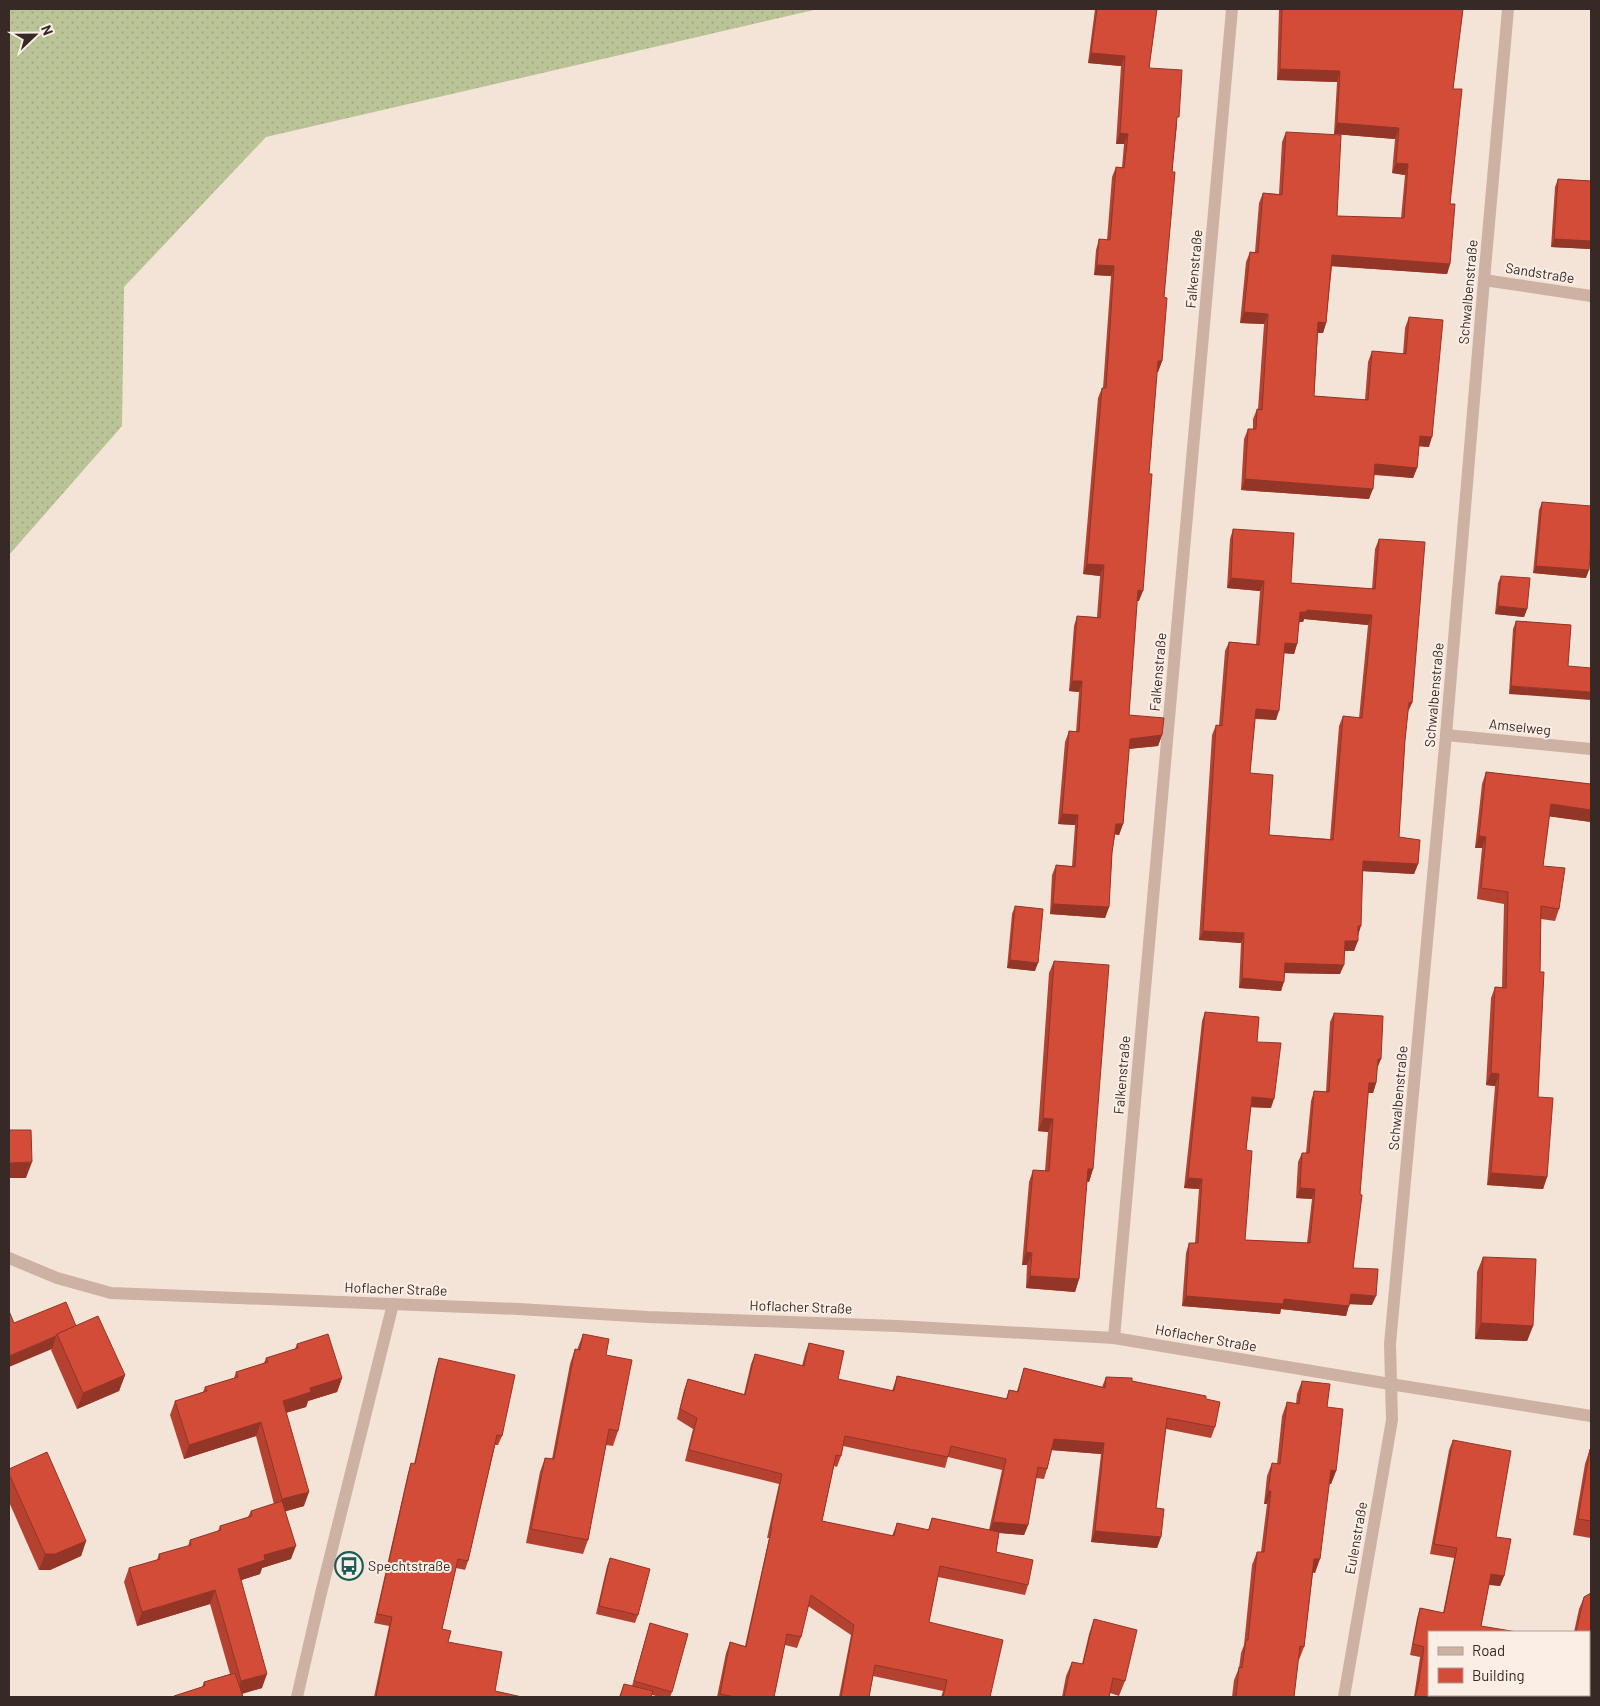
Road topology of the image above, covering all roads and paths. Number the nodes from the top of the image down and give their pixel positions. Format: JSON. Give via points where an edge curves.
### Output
{"nodes":[{"id":1,"x":1232,"y":9,"type":"edge"},
{"id":2,"x":1508,"y":9,"type":"edge"},
{"id":3,"x":1484,"y":280,"type":"junction"},
{"id":4,"x":1591,"y":296,"type":"edge"},
{"id":5,"x":1446,"y":735,"type":"junction"},
{"id":6,"x":1591,"y":749,"type":"edge"},
{"id":7,"x":9,"y":1258,"type":"edge"},
{"id":8,"x":393,"y":1304,"type":"junction"},
{"id":9,"x":1114,"y":1338,"type":"junction"},
{"id":10,"x":1390,"y":1384,"type":"junction"},
{"id":11,"x":1591,"y":1416,"type":"edge"},
{"id":12,"x":297,"y":1697,"type":"edge"},
{"id":13,"x":1344,"y":1697,"type":"edge"}],
"edges":[{"from":1,"to":9,"type":"street","name":"Falkenstraße"},
{"from":2,"to":3,"type":"street","name":"Schwalbenstraße"},
{"from":3,"to":4,"type":"street","name":"Sandstraße"},
{"from":3,"to":5,"type":"street","name":"Schwalbenstraße"},
{"from":5,"to":6,"type":"street","name":"Amselweg"},
{"from":5,"to":10,"type":"street","name":"Schwalbenstraße","via":[[1390,1344]]},
{"from":7,"to":8,"type":"street","name":"Hoflacher Straße","via":[[57,1278],[111,1293]]},
{"from":8,"to":9,"type":"street","name":"Hoflacher Straße"},
{"from":8,"to":12,"type":"street"},
{"from":9,"to":10,"type":"street","name":"Hoflacher Straße"},
{"from":10,"to":11,"type":"street","name":"Hoflacher Straße"},
{"from":10,"to":13,"type":"street","name":"Eulenstraße","via":[[1392,1420]]}]}
